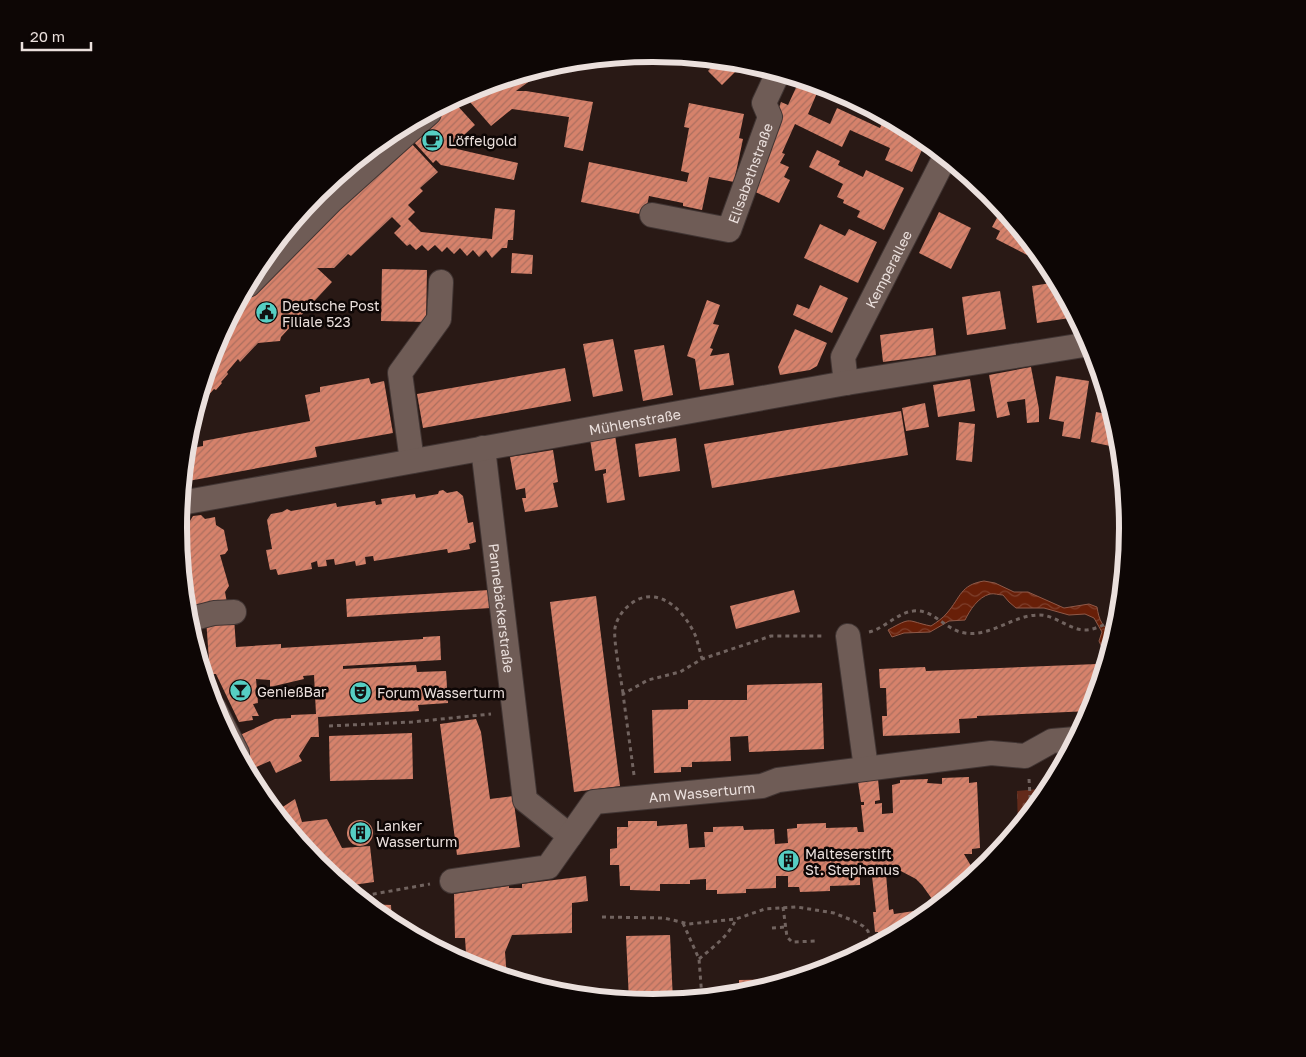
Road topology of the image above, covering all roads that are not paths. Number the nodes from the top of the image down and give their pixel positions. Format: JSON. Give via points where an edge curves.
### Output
{"nodes":[{"id":1,"x":775,"y":78,"type":"edge"},
{"id":2,"x":406,"y":134,"type":"edge"},
{"id":3,"x":942,"y":163,"type":"edge"},
{"id":4,"x":652,"y":215,"type":"dead end"},
{"id":5,"x":273,"y":260,"type":"edge"},
{"id":6,"x":441,"y":282,"type":"dead end"},
{"id":7,"x":1082,"y":345,"type":"edge"},
{"id":8,"x":846,"y":383,"type":"junction"},
{"id":9,"x":483,"y":448,"type":"junction"},
{"id":10,"x":412,"y":461,"type":"junction"},
{"id":11,"x":188,"y":502,"type":"edge"},
{"id":12,"x":234,"y":612,"type":"dead end"},
{"id":13,"x":196,"y":618,"type":"edge"},
{"id":14,"x":848,"y":636,"type":"road end"},
{"id":15,"x":1068,"y":741,"type":"edge"},
{"id":16,"x":866,"y":768,"type":"junction"},
{"id":17,"x":570,"y":836,"type":"junction"},
{"id":18,"x":452,"y":881,"type":"road end"}],
"edges":[{"from":1,"to":4,"type":"street","name":"Elisabethstraße","via":[[764,103],[770,117],[729,230]]},
{"from":2,"to":5,"type":"street","via":[[331,201]]},
{"from":3,"to":8,"type":"street","name":"Kemperallee","via":[[843,357]]},
{"from":6,"to":10,"type":"street","via":[[439,319],[400,373]]},
{"from":7,"to":8,"type":"street","name":"Mühlenstraße"},
{"from":8,"to":9,"type":"street","name":"Mühlenstraße"},
{"from":9,"to":10,"type":"street","name":"Mühlenstraße"},
{"from":9,"to":17,"type":"street","name":"Pannebäckerstraße","via":[[525,800]]},
{"from":10,"to":11,"type":"street","name":"Mühlenstraße"},
{"from":12,"to":13,"type":"street"},
{"from":14,"to":16,"type":"street"},
{"from":15,"to":16,"type":"street","name":"Am Wasserturm","via":[[1052,742],[1025,756],[991,753]]},
{"from":16,"to":17,"type":"street","name":"Am Wasserturm","via":[[778,780],[762,786],[594,802]]},
{"from":17,"to":18,"type":"street","name":"Am Wasserturm","via":[[548,867]]}]}
